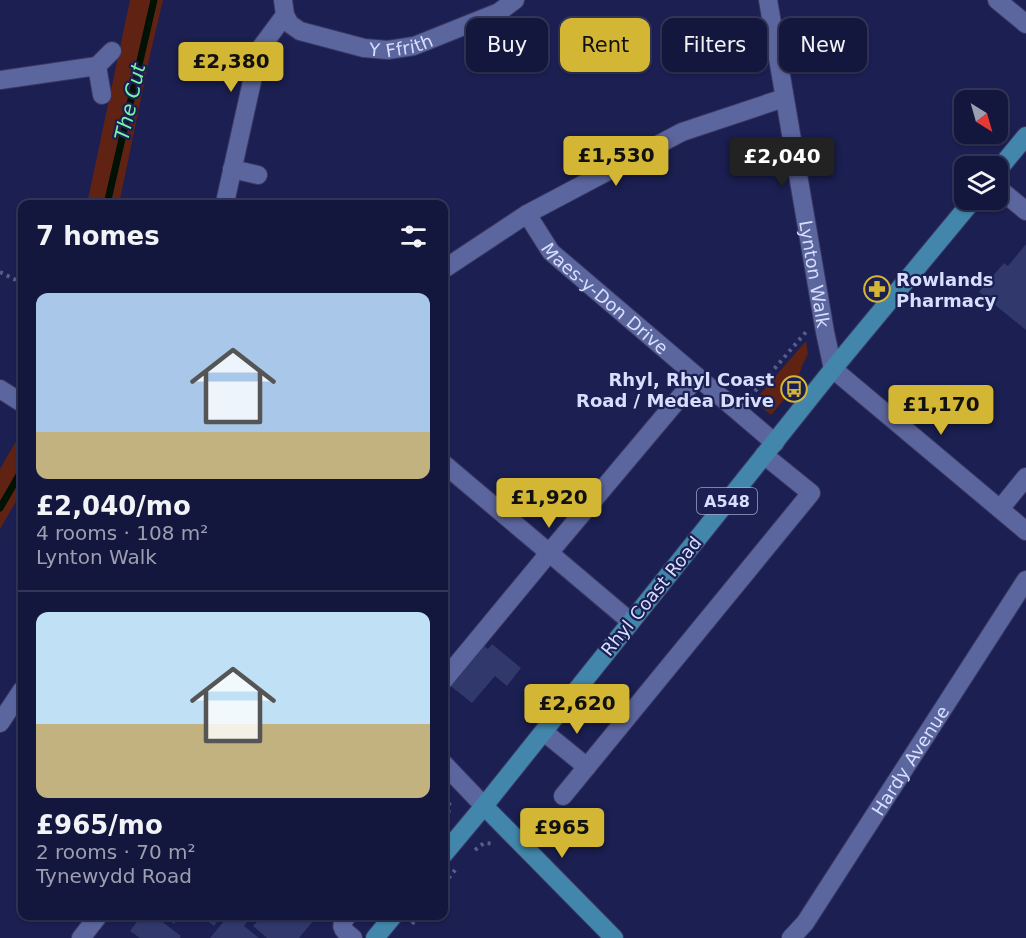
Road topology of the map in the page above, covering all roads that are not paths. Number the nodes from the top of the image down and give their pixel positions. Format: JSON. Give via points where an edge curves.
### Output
{"nodes":[{"id":1,"x":515,"y":0,"type":"edge"},
{"id":2,"x":768,"y":0,"type":"edge"},
{"id":3,"x":997,"y":0,"type":"edge"},
{"id":4,"x":284,"y":8,"type":"edge"},
{"id":5,"x":1026,"y":24,"type":"edge"},
{"id":6,"x":112,"y":51,"type":"dead end"},
{"id":7,"x":97,"y":66,"type":"junction"},
{"id":8,"x":0,"y":80,"type":"edge"},
{"id":9,"x":102,"y":95,"type":"dead end"},
{"id":10,"x":784,"y":98,"type":"junction"},
{"id":11,"x":1026,"y":136,"type":"edge"},
{"id":12,"x":1008,"y":158,"type":"edge"},
{"id":13,"x":232,"y":169,"type":"junction"},
{"id":14,"x":258,"y":175,"type":"dead end"},
{"id":15,"x":1008,"y":196,"type":"edge"},
{"id":16,"x":226,"y":198,"type":"dead end"},
{"id":17,"x":965,"y":210,"type":"edge"},
{"id":18,"x":1026,"y":211,"type":"edge"},
{"id":19,"x":527,"y":214,"type":"junction"},
{"id":20,"x":448,"y":266,"type":"edge"},
{"id":21,"x":833,"y":369,"type":"junction"},
{"id":22,"x":698,"y":377,"type":"junction"},
{"id":23,"x":0,"y":389,"type":"edge"},
{"id":24,"x":18,"y":400,"type":"edge"},
{"id":25,"x":770,"y":449,"type":"junction"},
{"id":26,"x":448,"y":467,"type":"edge"},
{"id":27,"x":1026,"y":477,"type":"edge"},
{"id":28,"x":1000,"y":509,"type":"junction"},
{"id":29,"x":1026,"y":531,"type":"edge"},
{"id":30,"x":549,"y":553,"type":"junction"},
{"id":31,"x":1026,"y":580,"type":"edge"},
{"id":32,"x":631,"y":622,"type":"junction"},
{"id":33,"x":448,"y":675,"type":"edge"},
{"id":34,"x":18,"y":696,"type":"edge"},
{"id":35,"x":0,"y":723,"type":"edge"},
{"id":36,"x":544,"y":732,"type":"junction"},
{"id":37,"x":588,"y":767,"type":"junction"},
{"id":38,"x":448,"y":768,"type":"edge"},
{"id":39,"x":563,"y":796,"type":"dead end"},
{"id":40,"x":484,"y":806,"type":"junction"},
{"id":41,"x":448,"y":849,"type":"edge"},
{"id":42,"x":95,"y":920,"type":"edge"},
{"id":43,"x":344,"y":920,"type":"edge"},
{"id":44,"x":390,"y":920,"type":"edge"},
{"id":45,"x":81,"y":938,"type":"edge"},
{"id":46,"x":353,"y":938,"type":"edge"},
{"id":47,"x":375,"y":938,"type":"edge"},
{"id":48,"x":614,"y":938,"type":"edge"},
{"id":49,"x":791,"y":938,"type":"edge"}],
"edges":[{"from":1,"to":4,"type":"street","name":"Y Ffrith","via":[[499,12],[414,46],[388,50],[364,48],[300,31],[290,24]]},
{"from":2,"to":10,"type":"street","name":"Lynton Walk"},
{"from":3,"to":5,"type":"street"},
{"from":4,"to":13,"type":"street","via":[[259,50]]},
{"from":6,"to":7,"type":"street"},
{"from":7,"to":8,"type":"street"},
{"from":7,"to":9,"type":"street"},
{"from":10,"to":19,"type":"street","via":[[681,132]]},
{"from":10,"to":21,"type":"street","name":"Lynton Walk"},
{"from":11,"to":12,"type":"main road"},
{"from":13,"to":14,"type":"street"},
{"from":13,"to":16,"type":"street"},
{"from":15,"to":18,"type":"street"},
{"from":17,"to":21,"type":"main road","name":"Rhyl Coast Road","number":"A548"},
{"from":19,"to":20,"type":"street"},
{"from":19,"to":22,"type":"street","name":"Maes-y-Don Drive","via":[[551,252]]},
{"from":21,"to":25,"type":"main road","name":"Rhyl Coast Road","number":"A548"},
{"from":21,"to":28,"type":"street"},
{"from":22,"to":25,"type":"street","name":"Maes-y-Don Drive","via":[[738,411]]},
{"from":22,"to":30,"type":"street"},
{"from":23,"to":24,"type":"street"},
{"from":25,"to":32,"type":"main road","name":"Rhyl Coast Road","number":"A548"},
{"from":25,"to":37,"type":"street","name":"Maes-y-Don Drive","via":[[811,493]]},
{"from":26,"to":30,"type":"street"},
{"from":27,"to":28,"type":"street"},
{"from":28,"to":29,"type":"street"},
{"from":30,"to":32,"type":"street"},
{"from":30,"to":33,"type":"street"},
{"from":31,"to":49,"type":"street","name":"Hardy Avenue","via":[[805,923]]},
{"from":32,"to":36,"type":"main road","name":"Rhyl Coast Road","number":"A548"},
{"from":34,"to":35,"type":"street"},
{"from":36,"to":37,"type":"street"},
{"from":36,"to":40,"type":"main road","name":"Rhyl Coast Road","number":"A548"},
{"from":37,"to":39,"type":"street"},
{"from":38,"to":40,"type":"street"},
{"from":40,"to":41,"type":"main road","name":"Rhyl Coast Road","number":"A548"},
{"from":40,"to":48,"type":"main road"},
{"from":42,"to":45,"type":"street"},
{"from":43,"to":46,"type":"street","via":[[344,931]]},
{"from":44,"to":47,"type":"main road"}]}
